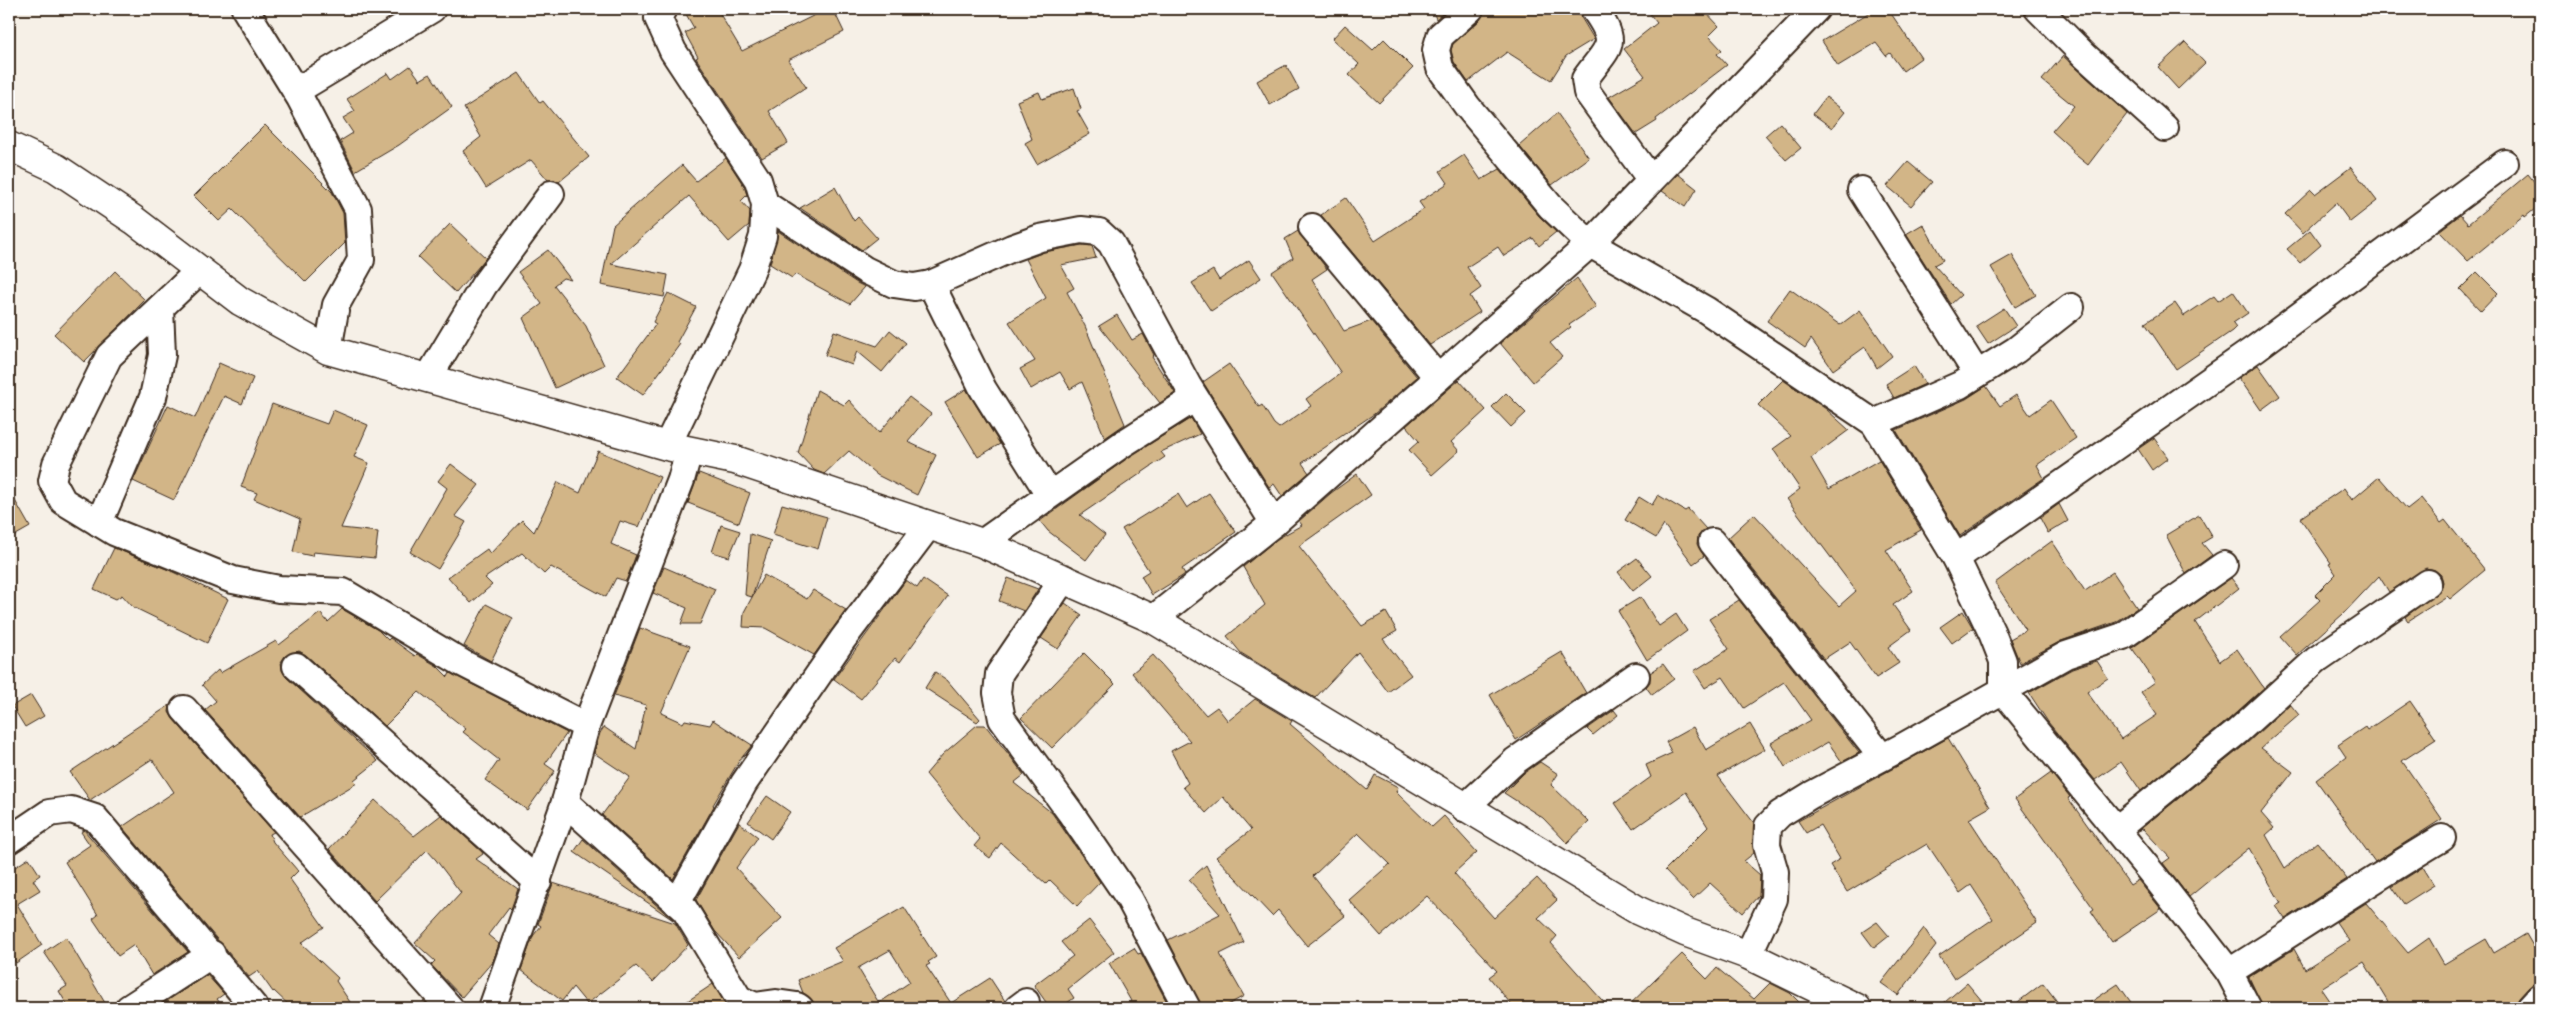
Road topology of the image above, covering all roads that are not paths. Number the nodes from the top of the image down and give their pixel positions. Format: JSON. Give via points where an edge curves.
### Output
{"nodes":[{"id":1,"x":245,"y":9,"type":"edge"},
{"id":2,"x":432,"y":9,"type":"edge"},
{"id":3,"x":662,"y":9,"type":"edge"},
{"id":4,"x":1470,"y":9,"type":"edge"},
{"id":5,"x":1594,"y":9,"type":"edge"},
{"id":6,"x":1816,"y":9,"type":"edge"},
{"id":7,"x":2038,"y":9,"type":"edge"},
{"id":8,"x":296,"y":92,"type":"junction"},
{"id":9,"x":2166,"y":128,"type":"dead end"},
{"id":10,"x":9,"y":146,"type":"edge"},
{"id":11,"x":2505,"y":163,"type":"dead end"},
{"id":12,"x":1651,"y":180,"type":"junction"},
{"id":13,"x":1861,"y":190,"type":"dead end"},
{"id":14,"x":551,"y":194,"type":"dead end"},
{"id":15,"x":766,"y":204,"type":"junction"},
{"id":16,"x":1312,"y":227,"type":"dead end"},
{"id":17,"x":1590,"y":244,"type":"junction"},
{"id":18,"x":200,"y":270,"type":"junction"},
{"id":19,"x":931,"y":284,"type":"junction"},
{"id":20,"x":2071,"y":307,"type":"dead end"},
{"id":21,"x":160,"y":308,"type":"junction"},
{"id":22,"x":328,"y":350,"type":"junction"},
{"id":23,"x":1977,"y":374,"type":"junction"},
{"id":24,"x":428,"y":378,"type":"junction"},
{"id":25,"x":1438,"y":378,"type":"junction"},
{"id":26,"x":1195,"y":398,"type":"junction"},
{"id":27,"x":1874,"y":423,"type":"junction"},
{"id":28,"x":678,"y":448,"type":"junction"},
{"id":29,"x":1049,"y":494,"type":"junction"},
{"id":30,"x":1274,"y":523,"type":"junction"},
{"id":31,"x":99,"y":524,"type":"junction"},
{"id":32,"x":929,"y":525,"type":"junction"},
{"id":33,"x":1712,"y":542,"type":"dead end"},
{"id":34,"x":982,"y":543,"type":"junction"},
{"id":35,"x":1956,"y":558,"type":"junction"},
{"id":36,"x":2224,"y":565,"type":"dead end"},
{"id":37,"x":1064,"y":578,"type":"junction"},
{"id":38,"x":2428,"y":583,"type":"dead end"},
{"id":39,"x":1153,"y":619,"type":"junction"},
{"id":40,"x":296,"y":666,"type":"dead end"},
{"id":41,"x":1636,"y":676,"type":"dead end"},
{"id":42,"x":2004,"y":691,"type":"junction"},
{"id":43,"x":184,"y":709,"type":"dead end"},
{"id":44,"x":586,"y":726,"type":"junction"},
{"id":45,"x":1882,"y":757,"type":"junction"},
{"id":46,"x":565,"y":802,"type":"junction"},
{"id":47,"x":1464,"y":808,"type":"junction"},
{"id":48,"x":2117,"y":830,"type":"junction"},
{"id":49,"x":2442,"y":838,"type":"dead end"},
{"id":50,"x":9,"y":840,"type":"edge"},
{"id":51,"x":538,"y":882,"type":"junction"},
{"id":52,"x":677,"y":903,"type":"junction"},
{"id":53,"x":212,"y":954,"type":"junction"},
{"id":54,"x":1748,"y":955,"type":"junction"},
{"id":55,"x":2229,"y":972,"type":"junction"},
{"id":56,"x":2540,"y":997,"type":"edge"},
{"id":57,"x":781,"y":1007,"type":"edge"},
{"id":58,"x":128,"y":1008,"type":"edge"},
{"id":59,"x":256,"y":1008,"type":"edge"},
{"id":60,"x":450,"y":1008,"type":"edge"},
{"id":61,"x":492,"y":1008,"type":"edge"},
{"id":62,"x":1188,"y":1008,"type":"edge"},
{"id":63,"x":1856,"y":1008,"type":"edge"},
{"id":64,"x":2248,"y":1008,"type":"edge"},
{"id":65,"x":2530,"y":1008,"type":"edge"}],
"edges":[{"from":1,"to":8,"type":"street"},
{"from":2,"to":8,"type":"street"},
{"from":3,"to":15,"type":"street","via":[[658,18],[673,50],[758,180]]},
{"from":4,"to":17,"type":"street","via":[[1440,36],[1436,50],[1440,68],[1467,106],[1550,206]]},
{"from":5,"to":12,"type":"street","via":[[1611,39],[1606,52],[1585,79],[1587,92]]},
{"from":6,"to":12,"type":"street"},
{"from":7,"to":9,"type":"street"},
{"from":8,"to":22,"type":"street","via":[[358,210],[360,260],[336,305]]},
{"from":10,"to":18,"type":"street","via":[[56,168],[134,220]]},
{"from":11,"to":35,"type":"street","via":[[2256,348]]},
{"from":12,"to":17,"type":"street"},
{"from":13,"to":23,"type":"street"},
{"from":14,"to":24,"type":"street","via":[[484,285]]},
{"from":15,"to":19,"type":"street","via":[[865,270],[894,284],[914,287]]},
{"from":15,"to":28,"type":"street","via":[[763,236],[752,270]]},
{"from":16,"to":25,"type":"street"},
{"from":17,"to":25,"type":"street"},
{"from":17,"to":27,"type":"street","via":[[1706,310]]},
{"from":18,"to":21,"type":"street"},
{"from":18,"to":22,"type":"street","via":[[240,301]]},
{"from":19,"to":26,"type":"street","via":[[1040,238],[1081,230],[1099,232],[1111,243]]},
{"from":19,"to":29,"type":"street","via":[[983,389]]},
{"from":20,"to":23,"type":"street","via":[[2016,350]]},
{"from":21,"to":31,"type":"street","via":[[162,355],[153,397]]},
{"from":21,"to":31,"type":"street","via":[[109,356],[56,464],[52,480],[62,501]]},
{"from":22,"to":24,"type":"street"},
{"from":23,"to":27,"type":"street","via":[[1960,385]]},
{"from":24,"to":28,"type":"street"},
{"from":25,"to":30,"type":"street"},
{"from":26,"to":29,"type":"street"},
{"from":26,"to":30,"type":"street"},
{"from":27,"to":35,"type":"street"},
{"from":28,"to":32,"type":"street","via":[[735,460]]},
{"from":28,"to":44,"type":"street","via":[[681,480]]},
{"from":29,"to":34,"type":"street"},
{"from":30,"to":39,"type":"street"},
{"from":31,"to":44,"type":"street","via":[[233,580],[280,589],[343,592],[462,663]]},
{"from":32,"to":34,"type":"street"},
{"from":32,"to":52,"type":"street","via":[[843,639],[744,783]]},
{"from":33,"to":45,"type":"street"},
{"from":34,"to":37,"type":"street"},
{"from":35,"to":42,"type":"street","via":[[2003,661]]},
{"from":36,"to":42,"type":"street","via":[[2123,636],[2066,655]]},
{"from":37,"to":39,"type":"street"},
{"from":37,"to":62,"type":"street","via":[[999,674],[997,693],[1002,719],[1128,898]]},
{"from":38,"to":48,"type":"street","via":[[2316,660],[2237,732]]},
{"from":39,"to":47,"type":"street"},
{"from":40,"to":51,"type":"street"},
{"from":41,"to":47,"type":"street","via":[[1515,760]]},
{"from":42,"to":45,"type":"street"},
{"from":42,"to":48,"type":"street"},
{"from":43,"to":60,"type":"street"},
{"from":44,"to":46,"type":"street"},
{"from":45,"to":54,"type":"street","via":[[1811,795],[1780,814],[1768,826],[1767,845],[1775,872],[1774,899]]},
{"from":46,"to":51,"type":"street"},
{"from":46,"to":52,"type":"street"},
{"from":47,"to":54,"type":"street","via":[[1639,911]]},
{"from":48,"to":55,"type":"street"},
{"from":49,"to":55,"type":"street"},
{"from":50,"to":53,"type":"street","via":[[49,813],[71,810],[95,818]]},
{"from":51,"to":61,"type":"street"},
{"from":52,"to":57,"type":"street","via":[[685,910],[739,998],[755,1006]]},
{"from":53,"to":58,"type":"street"},
{"from":53,"to":59,"type":"street"},
{"from":54,"to":63,"type":"street"},
{"from":55,"to":64,"type":"street"},
{"from":56,"to":65,"type":"street"}]}
